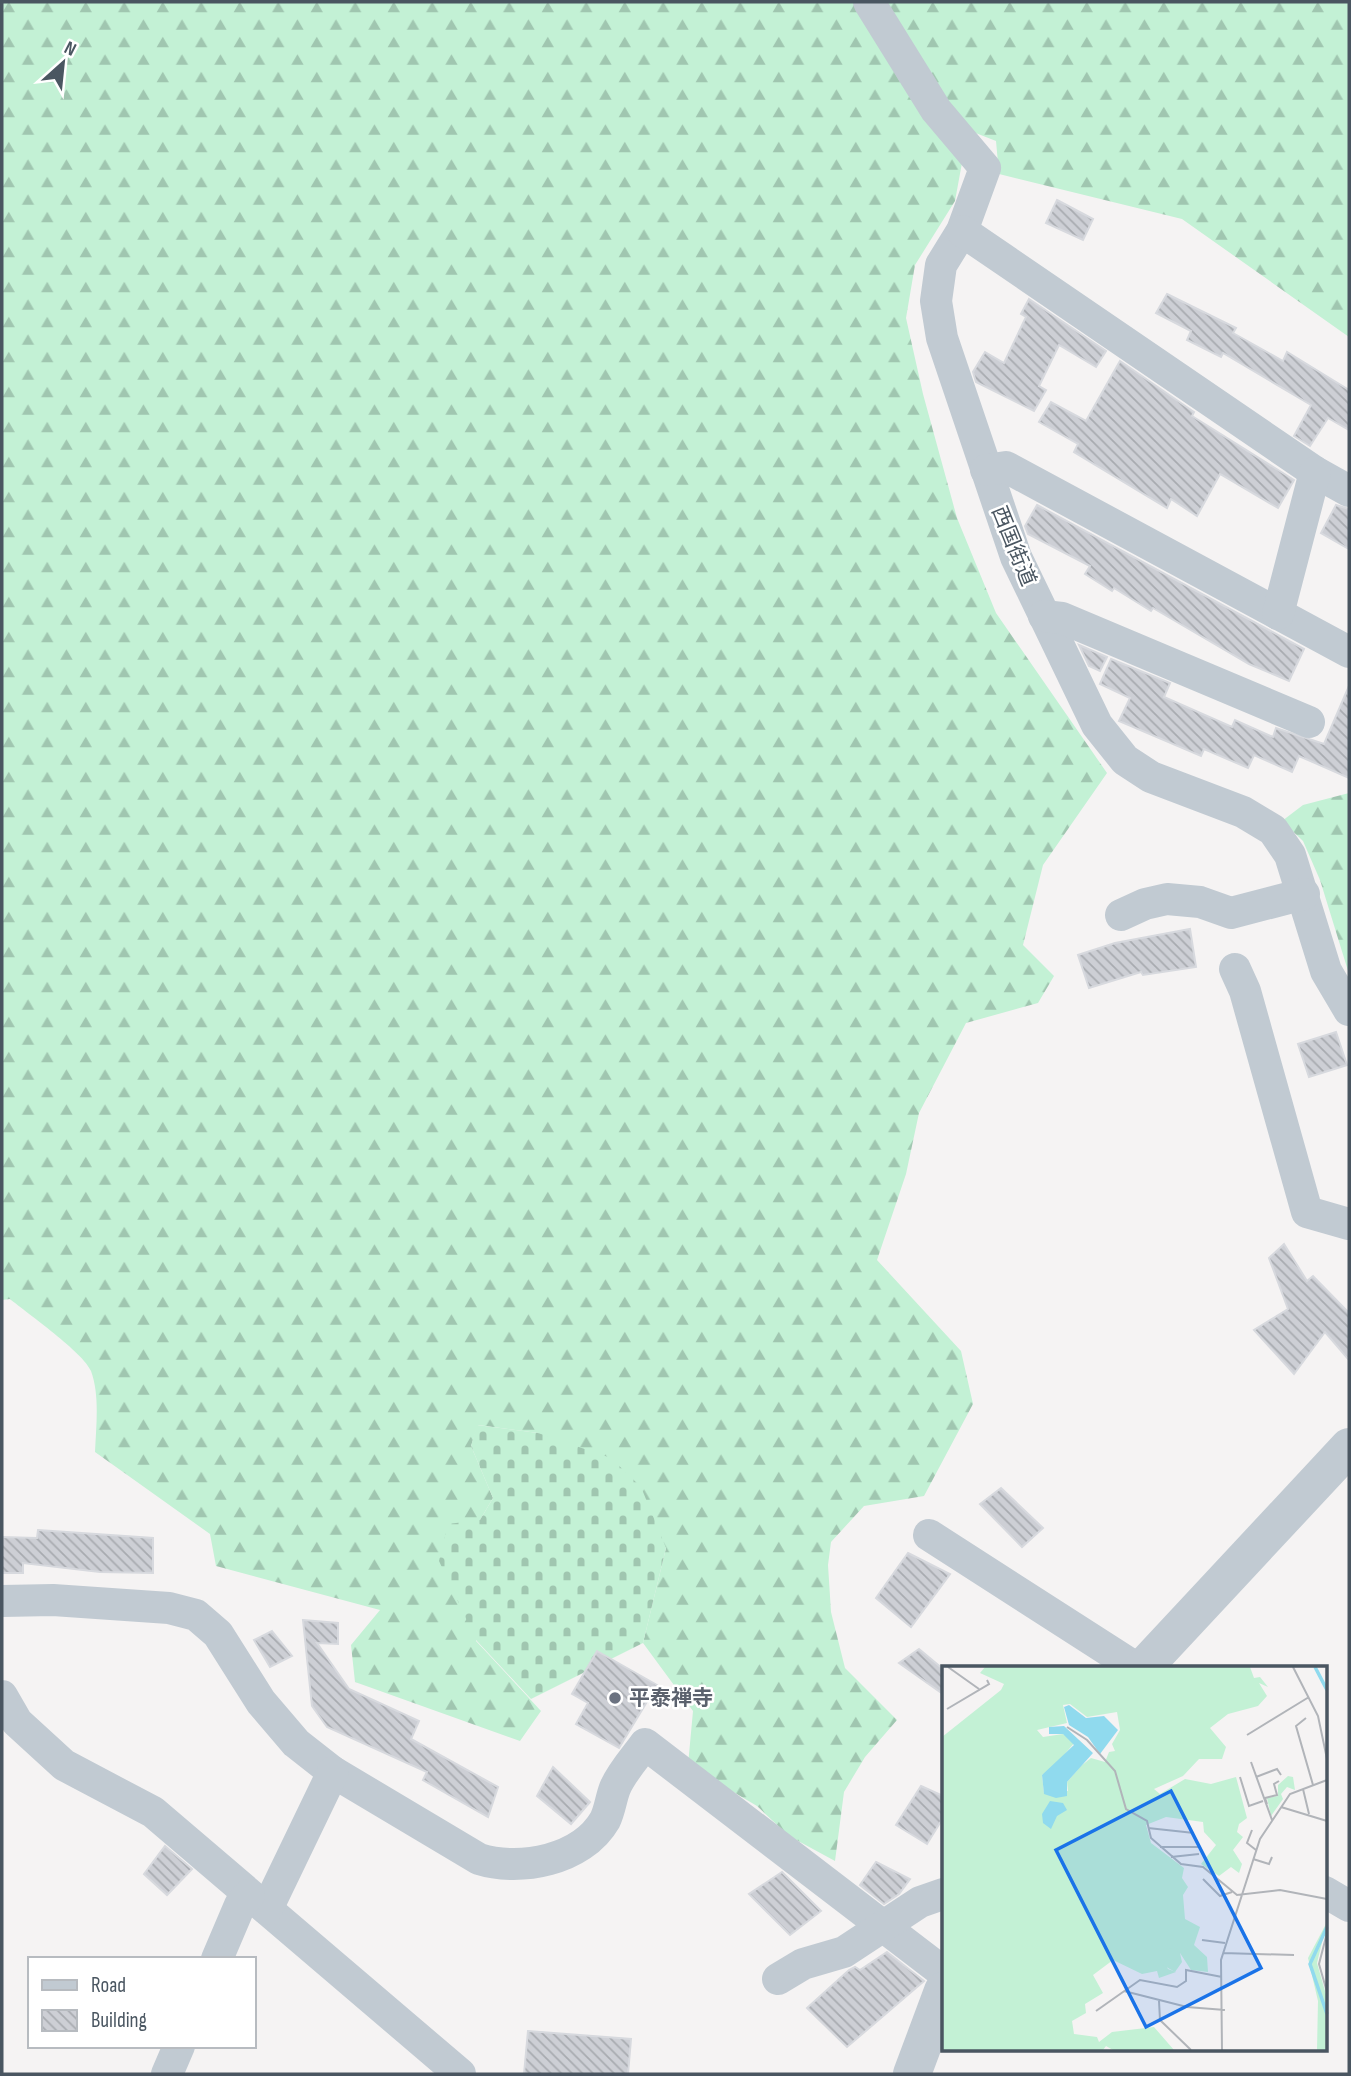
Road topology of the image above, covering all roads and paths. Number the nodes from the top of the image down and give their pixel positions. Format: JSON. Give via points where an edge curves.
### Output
{"nodes":[{"id":1,"x":869,"y":2,"type":"edge"},
{"id":2,"x":962,"y":231,"type":"junction"},
{"id":3,"x":986,"y":470,"type":"junction"},
{"id":4,"x":1315,"y":472,"type":"junction"},
{"id":5,"x":1349,"y":491,"type":"edge"},
{"id":6,"x":1278,"y":614,"type":"junction"},
{"id":7,"x":1044,"y":616,"type":"junction"},
{"id":8,"x":1349,"y":652,"type":"edge"},
{"id":9,"x":1309,"y":722,"type":"dead end"},
{"id":10,"x":1304,"y":894,"type":"junction"},
{"id":11,"x":1121,"y":915,"type":"dead end"},
{"id":12,"x":1235,"y":969,"type":"dead end"},
{"id":13,"x":1349,"y":1010,"type":"edge"},
{"id":14,"x":1349,"y":1224,"type":"edge"},
{"id":15,"x":1349,"y":1447,"type":"edge"},
{"id":16,"x":929,"y":1535,"type":"dead end"},
{"id":17,"x":2,"y":1601,"type":"edge"},
{"id":18,"x":1133,"y":1666,"type":"edge"},
{"id":19,"x":1145,"y":1666,"type":"edge"},
{"id":20,"x":2,"y":1696,"type":"edge"},
{"id":21,"x":333,"y":1772,"type":"junction"},
{"id":22,"x":1326,"y":1893,"type":"edge"},
{"id":23,"x":942,"y":1894,"type":"edge"},
{"id":24,"x":258,"y":1902,"type":"junction"},
{"id":25,"x":1349,"y":1906,"type":"edge"},
{"id":26,"x":882,"y":1925,"type":"junction"},
{"id":27,"x":218,"y":1957,"type":"edge"},
{"id":28,"x":942,"y":1971,"type":"edge"},
{"id":29,"x":778,"y":1979,"type":"dead end"},
{"id":30,"x":942,"y":1994,"type":"edge"},
{"id":31,"x":178,"y":2048,"type":"edge"},
{"id":32,"x":167,"y":2074,"type":"edge"},
{"id":33,"x":460,"y":2074,"type":"edge"},
{"id":34,"x":912,"y":2074,"type":"edge"}],
"edges":[{"from":1,"to":2,"type":"street","name":"西国街道","via":[[936,110],[985,168]]},
{"from":2,"to":3,"type":"street","name":"西国街道","via":[[941,265],[936,301],[942,338]]},
{"from":2,"to":4,"type":"street"},
{"from":3,"to":6,"type":"street","via":[[1006,467]]},
{"from":3,"to":7,"type":"street","name":"西国街道","via":[[1016,557]]},
{"from":4,"to":5,"type":"street"},
{"from":4,"to":6,"type":"street"},
{"from":6,"to":8,"type":"street"},
{"from":7,"to":9,"type":"street","via":[[1062,618]]},
{"from":7,"to":10,"type":"street","name":"西国街道","via":[[1097,725],[1125,760],[1151,777],[1243,812],[1273,830],[1290,855]]},
{"from":10,"to":11,"type":"street","via":[[1231,914],[1200,902],[1167,900]]},
{"from":10,"to":13,"type":"street","name":"西国街道","via":[[1326,971]]},
{"from":12,"to":14,"type":"street","via":[[1307,1212]]},
{"from":15,"to":19,"type":"street"},
{"from":16,"to":18,"type":"street"},
{"from":17,"to":21,"type":"street","via":[[121,1604],[196,1615],[218,1634],[261,1702],[296,1743]]},
{"from":20,"to":24,"type":"street","via":[[17,1722],[64,1765],[153,1812]]},
{"from":21,"to":24,"type":"street"},
{"from":21,"to":26,"type":"street","via":[[479,1859],[521,1863],[561,1857],[589,1838],[605,1819],[615,1786],[645,1744]]},
{"from":22,"to":25,"type":"street"},
{"from":23,"to":26,"type":"street"},
{"from":24,"to":27,"type":"street","via":[[240,1905]]},
{"from":24,"to":33,"type":"street"},
{"from":26,"to":28,"type":"street"},
{"from":26,"to":29,"type":"street","via":[[845,1952],[803,1964]]},
{"from":30,"to":34,"type":"street"},
{"from":31,"to":32,"type":"street"}]}
